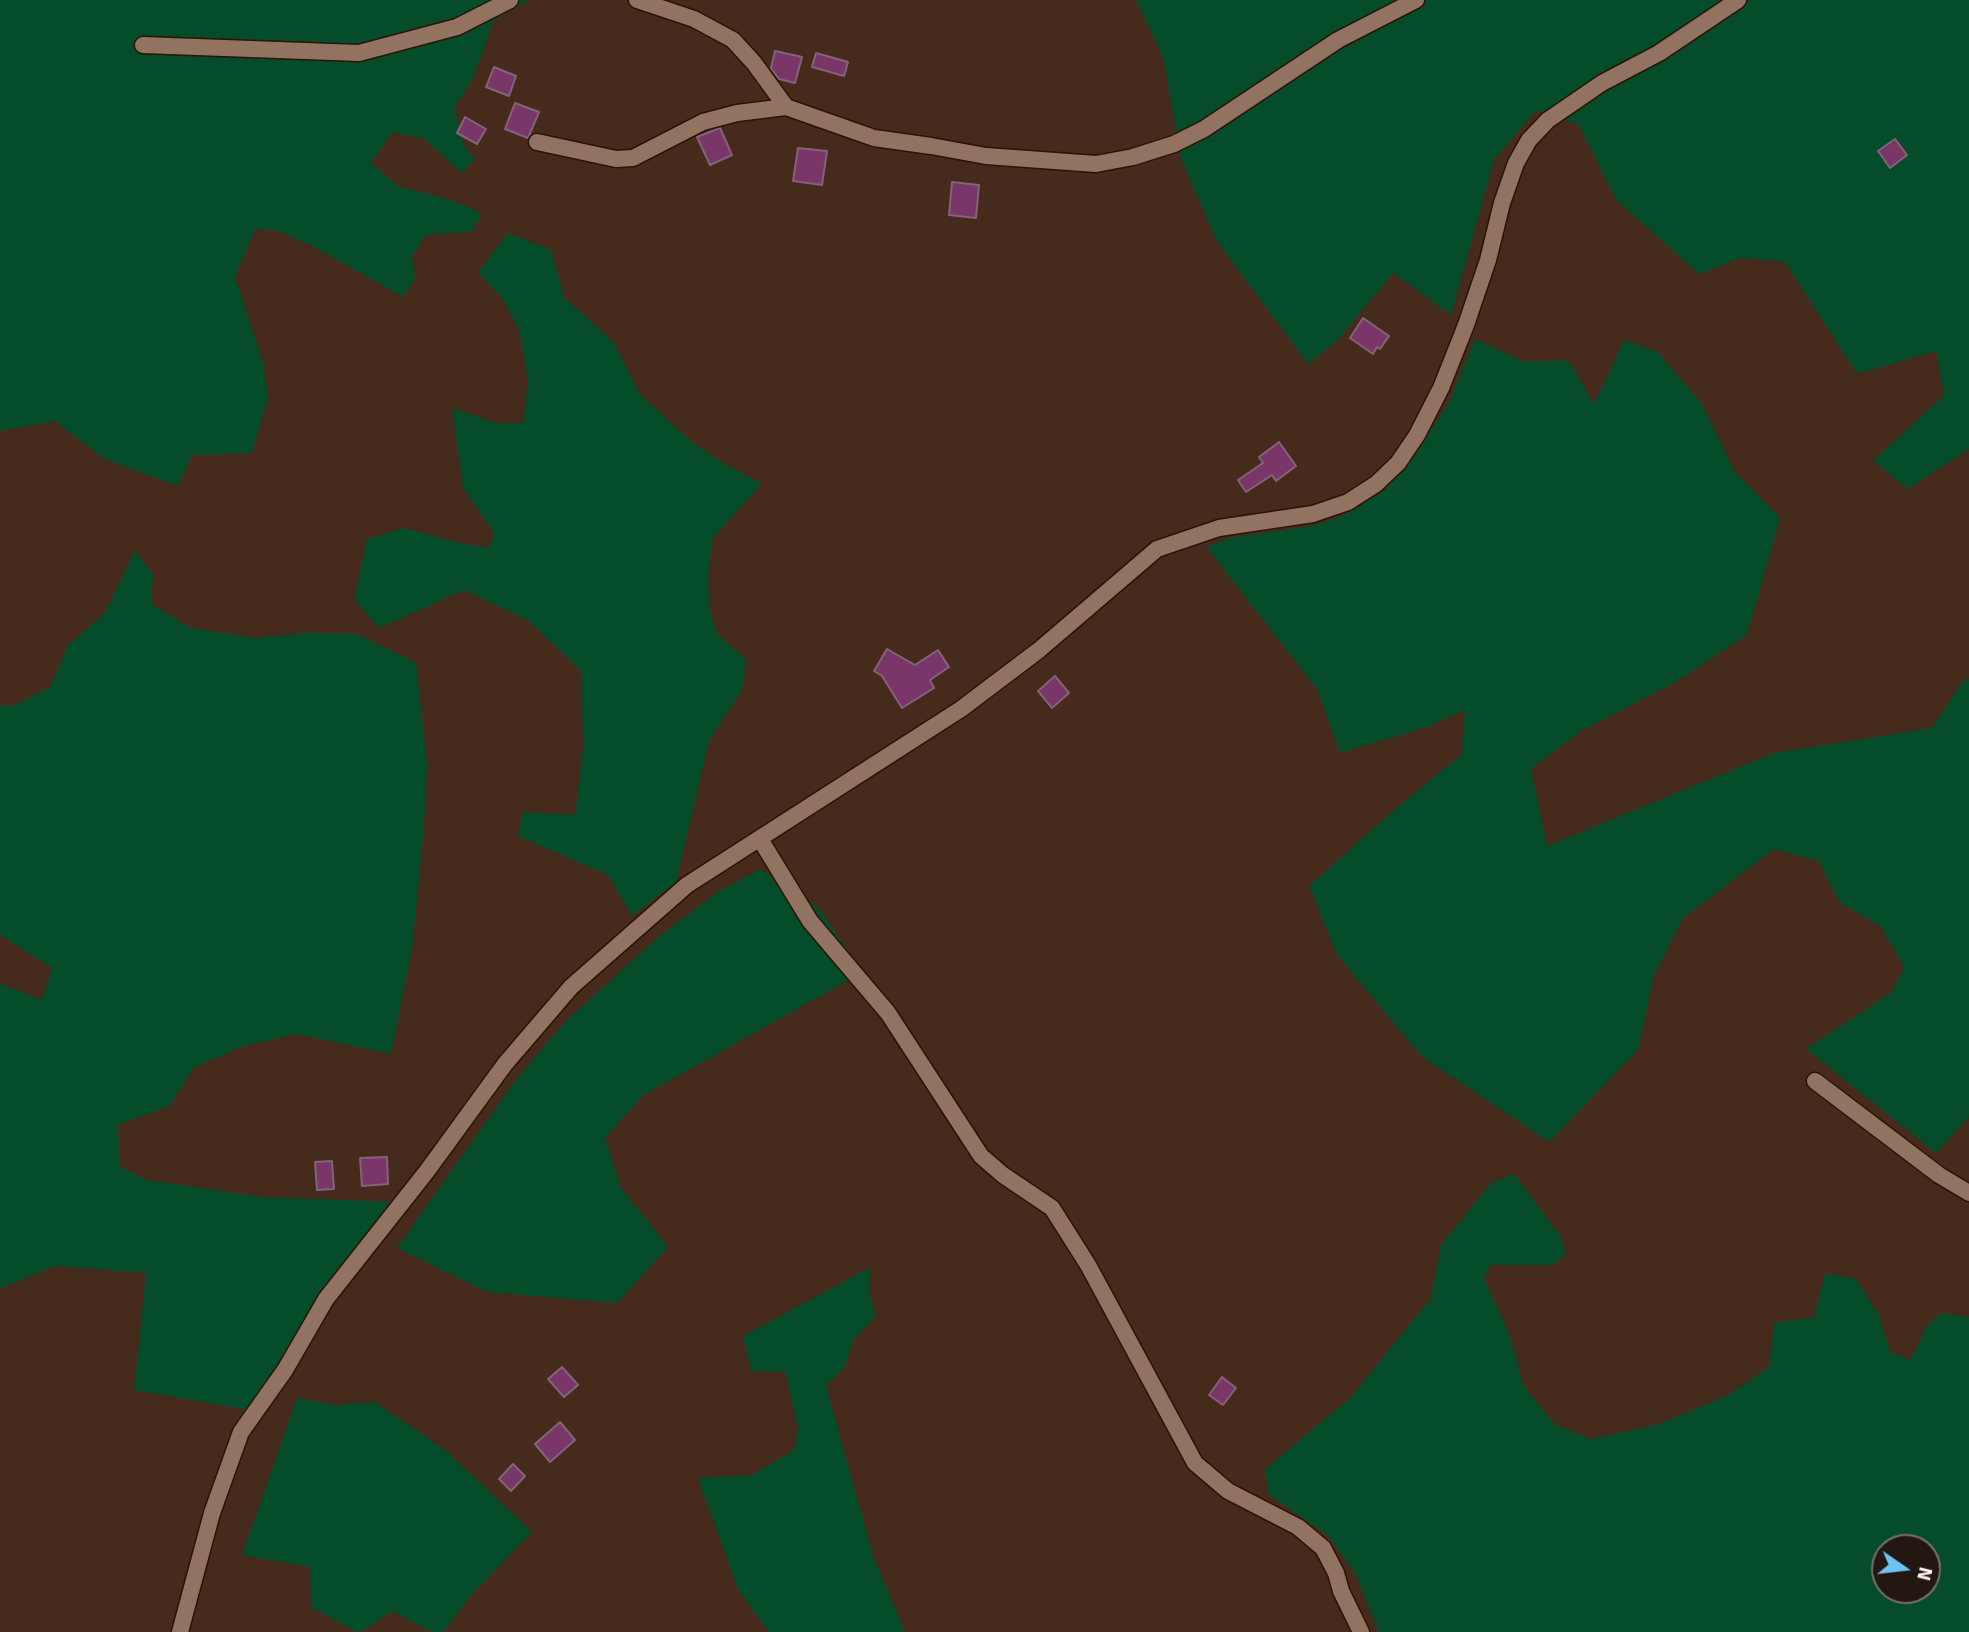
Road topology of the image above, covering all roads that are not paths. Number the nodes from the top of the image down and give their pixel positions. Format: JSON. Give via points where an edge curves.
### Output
{"nodes":[{"id":1,"x":510,"y":0,"type":"edge"},
{"id":2,"x":637,"y":0,"type":"edge"},
{"id":3,"x":1416,"y":0,"type":"edge"},
{"id":4,"x":1738,"y":0,"type":"edge"},
{"id":5,"x":143,"y":45,"type":"dead end"},
{"id":6,"x":786,"y":107,"type":"junction"},
{"id":7,"x":537,"y":142,"type":"dead end"},
{"id":8,"x":760,"y":839,"type":"junction"},
{"id":9,"x":1815,"y":1081,"type":"dead end"},
{"id":10,"x":1969,"y":1193,"type":"edge"},
{"id":11,"x":180,"y":1632,"type":"edge"},
{"id":12,"x":1361,"y":1632,"type":"edge"}],
"edges":[{"from":1,"to":5,"type":"street","via":[[457,27],[359,53]]},
{"from":2,"to":6,"type":"street","via":[[694,19],[733,40]]},
{"from":3,"to":6,"type":"street","via":[[1338,40],[1204,129],[1174,144],[1096,164],[986,156],[874,138]]},
{"from":4,"to":8,"type":"street","via":[[1659,53],[1602,83],[1548,120],[1530,140],[1516,163],[1484,273],[1441,388],[1417,435],[1376,484],[1348,502],[1313,514],[1219,528],[1157,549],[1039,650],[961,709]]},
{"from":6,"to":7,"type":"street","via":[[703,122],[633,158],[616,159]]},
{"from":8,"to":11,"type":"street","via":[[687,885],[570,987],[326,1299],[285,1370],[241,1432],[212,1513]]},
{"from":8,"to":12,"type":"street","via":[[810,921],[888,1013],[982,1156],[1052,1208],[1088,1265],[1195,1463],[1228,1491],[1298,1527],[1323,1548]]},
{"from":9,"to":10,"type":"street"}]}
